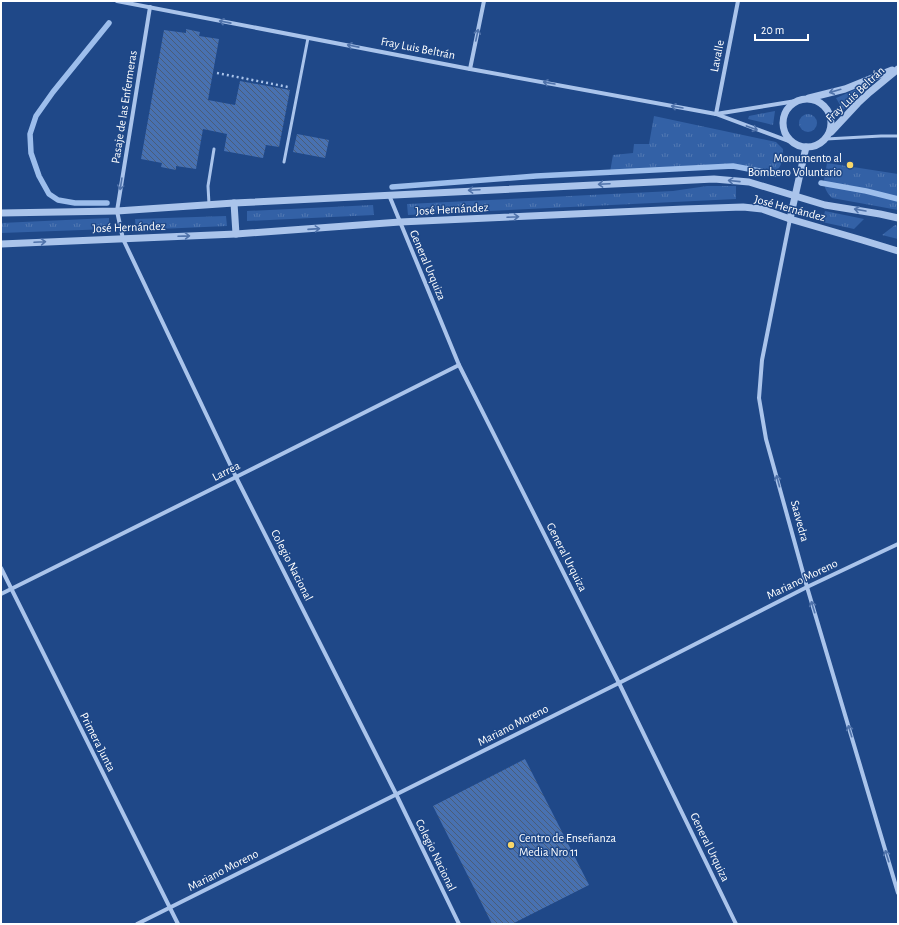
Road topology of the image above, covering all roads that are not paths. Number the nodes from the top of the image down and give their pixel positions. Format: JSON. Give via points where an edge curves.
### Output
{"nodes":[{"id":1,"x":117,"y":1,"type":"edge"},
{"id":2,"x":484,"y":1,"type":"edge"},
{"id":3,"x":738,"y":1,"type":"edge"},
{"id":4,"x":150,"y":7,"type":"junction"},
{"id":5,"x":308,"y":38,"type":"junction"},
{"id":6,"x":898,"y":68,"type":"edge"},
{"id":7,"x":470,"y":69,"type":"junction"},
{"id":8,"x":809,"y":98,"type":"junction"},
{"id":9,"x":796,"y":101,"type":"junction"},
{"id":10,"x":716,"y":114,"type":"junction"},
{"id":11,"x":898,"y":136,"type":"edge"},
{"id":12,"x":827,"y":137,"type":"junction"},
{"id":13,"x":794,"y":143,"type":"junction"},
{"id":14,"x":806,"y":147,"type":"junction"},
{"id":15,"x":214,"y":149,"type":"dead end"},
{"id":16,"x":284,"y":162,"type":"dead end"},
{"id":17,"x":388,"y":195,"type":"junction"},
{"id":18,"x":796,"y":196,"type":"junction"},
{"id":19,"x":234,"y":202,"type":"junction"},
{"id":20,"x":210,"y":204,"type":"junction"},
{"id":21,"x":117,"y":211,"type":"junction"},
{"id":22,"x":1,"y":213,"type":"edge"},
{"id":23,"x":898,"y":218,"type":"edge"},
{"id":24,"x":790,"y":219,"type":"junction"},
{"id":25,"x":400,"y":222,"type":"junction"},
{"id":26,"x":236,"y":234,"type":"junction"},
{"id":27,"x":123,"y":238,"type":"junction"},
{"id":28,"x":1,"y":244,"type":"edge"},
{"id":29,"x":898,"y":251,"type":"edge"},
{"id":30,"x":459,"y":365,"type":"junction"},
{"id":31,"x":236,"y":477,"type":"junction"},
{"id":32,"x":898,"y":544,"type":"edge"},
{"id":33,"x":1,"y":568,"type":"edge"},
{"id":34,"x":807,"y":587,"type":"junction"},
{"id":35,"x":11,"y":589,"type":"junction"},
{"id":36,"x":1,"y":594,"type":"edge"},
{"id":37,"x":619,"y":683,"type":"junction"},
{"id":38,"x":396,"y":794,"type":"junction"},
{"id":39,"x":898,"y":893,"type":"edge"},
{"id":40,"x":170,"y":908,"type":"junction"},
{"id":41,"x":137,"y":924,"type":"edge"},
{"id":42,"x":178,"y":924,"type":"edge"},
{"id":43,"x":459,"y":924,"type":"edge"},
{"id":44,"x":736,"y":924,"type":"edge"}],
"edges":[{"from":1,"to":4,"type":"street","name":"Fray Luis Beltrán"},
{"from":7,"to":2,"type":"street","one_way":true},
{"from":3,"to":10,"type":"street","name":"Lavalle"},
{"from":5,"to":4,"type":"street","name":"Fray Luis Beltrán","one_way":true},
{"from":4,"to":21,"type":"street","name":"Pasaje de las Enfermeras","one_way":true},
{"from":7,"to":5,"type":"street","name":"Fray Luis Beltrán","one_way":true},
{"from":5,"to":16,"type":"lane"},
{"from":6,"to":8,"type":"street","name":"Fray Luis Beltrán","one_way":true,"via":[[845,89]]},
{"from":6,"to":12,"type":"street","name":"Fray Luis Beltrán","via":[[858,103]]},
{"from":10,"to":7,"type":"street","name":"Fray Luis Beltrán","one_way":true},
{"from":8,"to":9,"type":"street"},
{"from":8,"to":12,"type":"street","via":[[821,102],[829,112],[832,124]]},
{"from":9,"to":10,"type":"street","name":"Fray Luis Beltrán"},
{"from":9,"to":13,"type":"street","via":[[787,109],[783,121],[783,128]]},
{"from":10,"to":13,"type":"street","name":"Fray Luis Beltrán","one_way":true},
{"from":11,"to":12,"type":"lane"},
{"from":12,"to":14,"type":"street","via":[[812,147]]},
{"from":13,"to":14,"type":"street"},
{"from":14,"to":18,"type":"street","name":"Saavedra"},
{"from":15,"to":20,"type":"lane","via":[[208,186]]},
{"from":18,"to":17,"type":"street","name":"José Hernández","one_way":true,"via":[[749,182],[714,179]]},
{"from":17,"to":19,"type":"street","name":"José Hernández"},
{"from":17,"to":25,"type":"street","name":"General Urquiza"},
{"from":23,"to":18,"type":"street","name":"José Hernández","one_way":true,"via":[[825,205]]},
{"from":18,"to":24,"type":"street","name":"Saavedra"},
{"from":19,"to":20,"type":"street","name":"José Hernández"},
{"from":19,"to":26,"type":"street"},
{"from":20,"to":21,"type":"street","name":"José Hernández"},
{"from":21,"to":22,"type":"street","name":"José Hernández"},
{"from":21,"to":27,"type":"street","name":"Colegio Nacional"},
{"from":25,"to":24,"type":"street","name":"José Hernández","one_way":true,"via":[[743,207],[762,209]]},
{"from":24,"to":29,"type":"street","name":"José Hernández"},
{"from":34,"to":24,"type":"street","name":"Saavedra","one_way":true,"via":[[766,439],[760,398],[762,360]]},
{"from":26,"to":25,"type":"street","name":"José Hernández","one_way":true},
{"from":25,"to":30,"type":"street","name":"General Urquiza"},
{"from":27,"to":26,"type":"street","name":"José Hernández","one_way":true},
{"from":28,"to":27,"type":"street","name":"José Hernández","one_way":true},
{"from":27,"to":31,"type":"street","name":"Colegio Nacional"},
{"from":30,"to":31,"type":"street","name":"Larrea"},
{"from":30,"to":37,"type":"street","name":"General Urquiza"},
{"from":31,"to":35,"type":"street","name":"Larrea"},
{"from":31,"to":38,"type":"street","name":"Colegio Nacional"},
{"from":32,"to":34,"type":"street","name":"Mariano Moreno"},
{"from":33,"to":35,"type":"street","name":"Primera Junta"},
{"from":34,"to":37,"type":"street","name":"Mariano Moreno"},
{"from":39,"to":34,"type":"street","name":"Saavedra","one_way":true},
{"from":35,"to":36,"type":"street","name":"Larrea"},
{"from":35,"to":40,"type":"street","name":"Primera Junta"},
{"from":37,"to":38,"type":"street","name":"Mariano Moreno"},
{"from":37,"to":44,"type":"street","name":"General Urquiza"},
{"from":38,"to":40,"type":"street","name":"Mariano Moreno"},
{"from":38,"to":43,"type":"street","name":"Colegio Nacional"},
{"from":40,"to":41,"type":"street","name":"Mariano Moreno"},
{"from":40,"to":42,"type":"street","name":"Primera Junta"}]}
